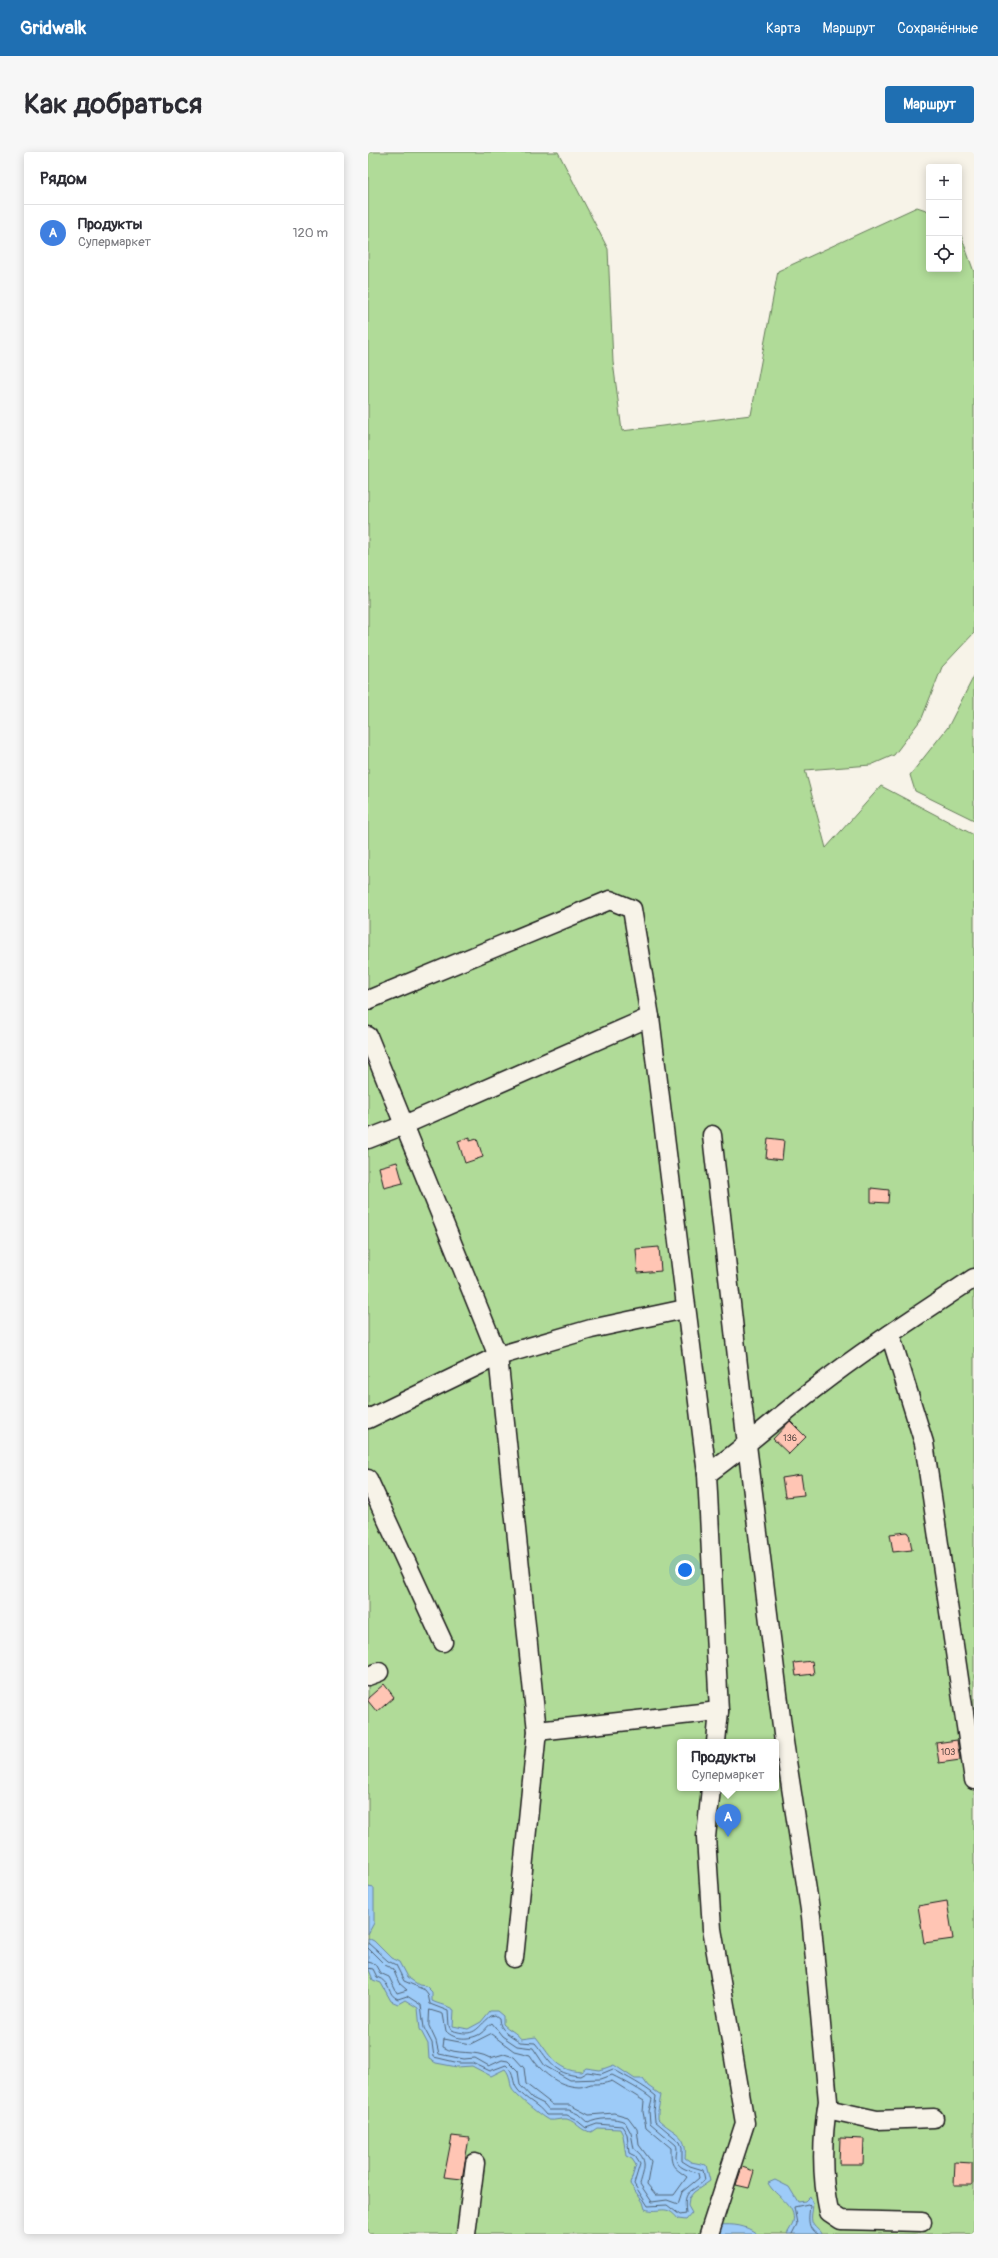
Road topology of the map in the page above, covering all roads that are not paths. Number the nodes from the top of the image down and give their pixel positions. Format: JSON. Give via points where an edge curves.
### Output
{"nodes":[{"id":1,"x":368,"y":1000,"type":"edge"},
{"id":2,"x":650,"y":1017,"type":"junction"},
{"id":3,"x":368,"y":1036,"type":"edge"},
{"id":4,"x":404,"y":1125,"type":"junction"},
{"id":5,"x":712,"y":1135,"type":"dead end"},
{"id":6,"x":368,"y":1139,"type":"edge"},
{"id":7,"x":974,"y":1278,"type":"edge"},
{"id":8,"x":685,"y":1309,"type":"junction"},
{"id":9,"x":890,"y":1334,"type":"junction"},
{"id":10,"x":498,"y":1356,"type":"junction"},
{"id":11,"x":368,"y":1418,"type":"edge"},
{"id":12,"x":747,"y":1445,"type":"junction"},
{"id":13,"x":706,"y":1474,"type":"junction"},
{"id":14,"x":368,"y":1479,"type":"edge"},
{"id":15,"x":443,"y":1642,"type":"dead end"},
{"id":16,"x":719,"y":1711,"type":"junction"},
{"id":17,"x":537,"y":1731,"type":"junction"},
{"id":18,"x":716,"y":1739,"type":"edge"},
{"id":19,"x":974,"y":1780,"type":"edge"},
{"id":20,"x":711,"y":1791,"type":"edge"},
{"id":21,"x":514,"y":1958,"type":"dead end"},
{"id":22,"x":827,"y":2109,"type":"junction"},
{"id":23,"x":934,"y":2118,"type":"dead end"},
{"id":24,"x":475,"y":2163,"type":"dead end"},
{"id":25,"x":922,"y":2222,"type":"dead end"},
{"id":26,"x":466,"y":2234,"type":"edge"},
{"id":27,"x":709,"y":2234,"type":"edge"}],
"edges":[{"from":1,"to":2,"type":"street","via":[[610,900],[632,909]]},
{"from":2,"to":4,"type":"street"},
{"from":2,"to":8,"type":"street"},
{"from":3,"to":4,"type":"street"},
{"from":4,"to":6,"type":"street"},
{"from":4,"to":10,"type":"street"},
{"from":5,"to":12,"type":"street"},
{"from":7,"to":9,"type":"street"},
{"from":8,"to":10,"type":"street","via":[[591,1329]]},
{"from":8,"to":13,"type":"street"},
{"from":9,"to":12,"type":"street","via":[[814,1389]]},
{"from":9,"to":19,"type":"street","via":[[924,1443]]},
{"from":10,"to":11,"type":"street"},
{"from":10,"to":17,"type":"street"},
{"from":12,"to":13,"type":"street"},
{"from":12,"to":22,"type":"street","via":[[784,1742],[811,1916]]},
{"from":13,"to":16,"type":"street"},
{"from":14,"to":15,"type":"street"},
{"from":16,"to":17,"type":"street"},
{"from":16,"to":18,"type":"street"},
{"from":17,"to":21,"type":"street"},
{"from":20,"to":27,"type":"street","via":[[706,1837],[712,1929],[745,2123]]},
{"from":22,"to":23,"type":"street","via":[[877,2120]]},
{"from":22,"to":25,"type":"street","via":[[823,2130],[824,2190],[829,2212],[841,2220]]},
{"from":24,"to":26,"type":"street"}]}
